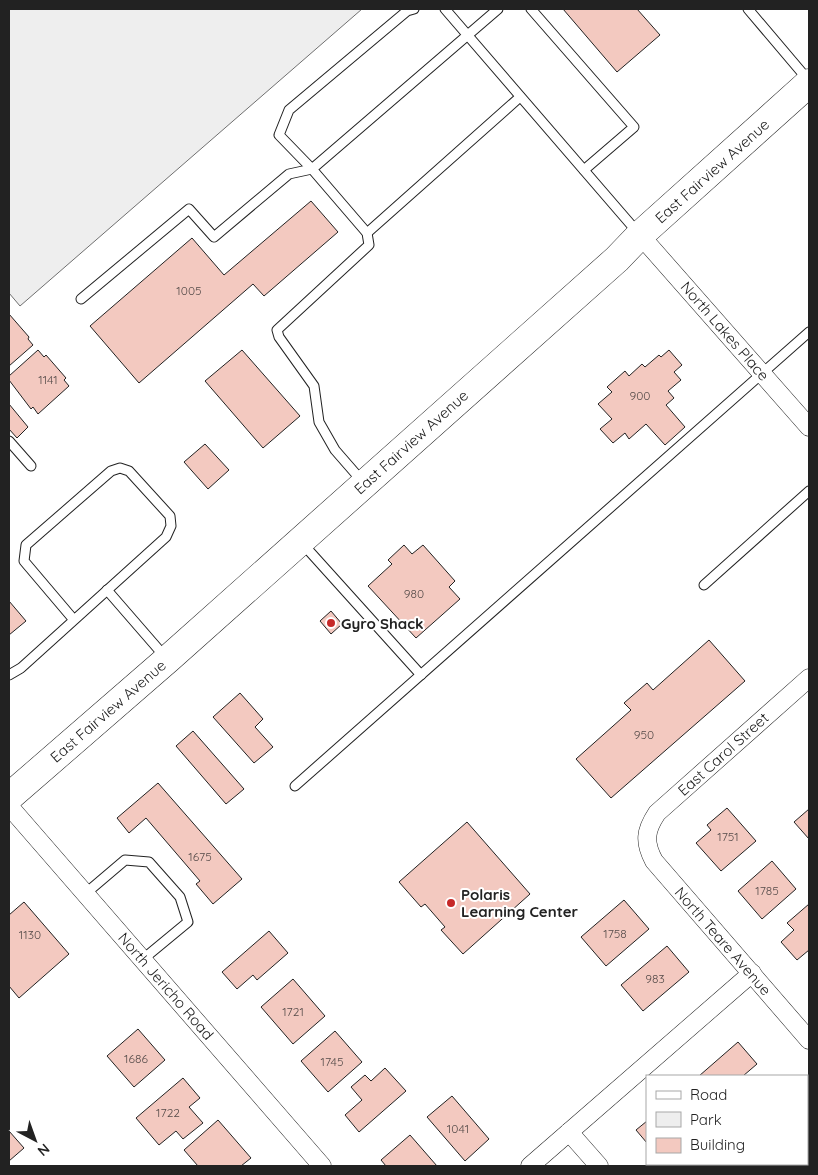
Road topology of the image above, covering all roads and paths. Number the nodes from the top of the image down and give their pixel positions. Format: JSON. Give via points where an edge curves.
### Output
{"nodes":[{"id":1,"x":414,"y":9,"type":"edge"},
{"id":2,"x":444,"y":9,"type":"edge"},
{"id":3,"x":498,"y":9,"type":"edge"},
{"id":4,"x":531,"y":9,"type":"edge"},
{"id":5,"x":748,"y":9,"type":"edge"},
{"id":6,"x":468,"y":36,"type":"junction"},
{"id":7,"x":809,"y":82,"type":"edge"},
{"id":8,"x":520,"y":97,"type":"junction"},
{"id":9,"x":312,"y":169,"type":"junction"},
{"id":10,"x":584,"y":170,"type":"junction"},
{"id":11,"x":368,"y":233,"type":"junction"},
{"id":12,"x":640,"y":235,"type":"junction"},
{"id":13,"x":81,"y":299,"type":"dead end"},
{"id":14,"x":808,"y":332,"type":"edge"},
{"id":15,"x":762,"y":373,"type":"junction"},
{"id":16,"x":809,"y":427,"type":"edge"},
{"id":17,"x":9,"y":441,"type":"edge"},
{"id":18,"x":31,"y":466,"type":"dead end"},
{"id":19,"x":364,"y":483,"type":"junction"},
{"id":20,"x":809,"y":491,"type":"edge"},
{"id":21,"x":300,"y":541,"type":"junction"},
{"id":22,"x":704,"y":585,"type":"dead end"},
{"id":23,"x":107,"y":590,"type":"junction"},
{"id":24,"x":74,"y":620,"type":"junction"},
{"id":25,"x":168,"y":660,"type":"junction"},
{"id":26,"x":9,"y":675,"type":"edge"},
{"id":27,"x":421,"y":675,"type":"junction"},
{"id":28,"x":809,"y":678,"type":"edge"},
{"id":29,"x":295,"y":786,"type":"dead end"},
{"id":30,"x":11,"y":794,"type":"edge"},
{"id":31,"x":645,"y":837,"type":"joint"},
{"id":32,"x":85,"y":894,"type":"junction"},
{"id":33,"x":142,"y":960,"type":"junction"},
{"id":34,"x":752,"y":973,"type":"junction"},
{"id":35,"x":809,"y":1040,"type":"edge"},
{"id":36,"x":569,"y":1132,"type":"junction"},
{"id":37,"x":322,"y":1166,"type":"edge"},
{"id":38,"x":530,"y":1166,"type":"edge"},
{"id":39,"x":599,"y":1166,"type":"edge"}],
"edges":[{"from":1,"to":9,"type":"lane","via":[[407,11],[289,110],[279,135]]},
{"from":2,"to":6,"type":"lane"},
{"from":3,"to":6,"type":"lane"},
{"from":4,"to":10,"type":"lane","via":[[634,127]]},
{"from":5,"to":7,"type":"lane"},
{"from":6,"to":8,"type":"lane"},
{"from":6,"to":9,"type":"lane"},
{"from":7,"to":12,"type":"main road","name":"East Fairview Avenue"},
{"from":8,"to":10,"type":"lane"},
{"from":8,"to":11,"type":"lane"},
{"from":9,"to":11,"type":"lane"},
{"from":9,"to":13,"type":"lane","via":[[289,174],[214,237],[189,209]]},
{"from":10,"to":12,"type":"lane"},
{"from":11,"to":19,"type":"lane","via":[[370,244],[277,330],[278,337],[314,386],[319,422],[335,450]]},
{"from":12,"to":15,"type":"street","name":"North Lakes Place"},
{"from":12,"to":19,"type":"main road","name":"East Fairview Avenue"},
{"from":14,"to":15,"type":"lane"},
{"from":15,"to":16,"type":"street","name":"North Lakes Place"},
{"from":15,"to":27,"type":"lane"},
{"from":17,"to":18,"type":"lane"},
{"from":19,"to":21,"type":"main road","name":"East Fairview Avenue"},
{"from":20,"to":22,"type":"lane"},
{"from":21,"to":25,"type":"main road","name":"East Fairview Avenue"},
{"from":21,"to":27,"type":"lane"},
{"from":23,"to":24,"type":"lane"},
{"from":23,"to":24,"type":"lane","via":[[166,537],[171,526],[170,516],[129,471],[120,468],[110,470],[26,544],[24,561]]},
{"from":23,"to":25,"type":"lane"},
{"from":24,"to":26,"type":"lane","via":[[22,668]]},
{"from":25,"to":30,"type":"main road","name":"East Fairview Avenue"},
{"from":27,"to":29,"type":"lane"},
{"from":28,"to":31,"type":"street","name":"East Carol Street","via":[[657,813]]},
{"from":30,"to":32,"type":"street","name":"North Jericho Road"},
{"from":31,"to":34,"type":"street","name":"North Teare Avenue","via":[[654,861]]},
{"from":32,"to":33,"type":"street","name":"North Jericho Road"},
{"from":32,"to":33,"type":"lane","via":[[125,860],[149,862],[180,897],[188,922]]},
{"from":33,"to":37,"type":"street","name":"North Jericho Road"},
{"from":34,"to":35,"type":"street","name":"North Teare Avenue"},
{"from":34,"to":36,"type":"street"},
{"from":36,"to":38,"type":"street"},
{"from":36,"to":39,"type":"street"}]}
